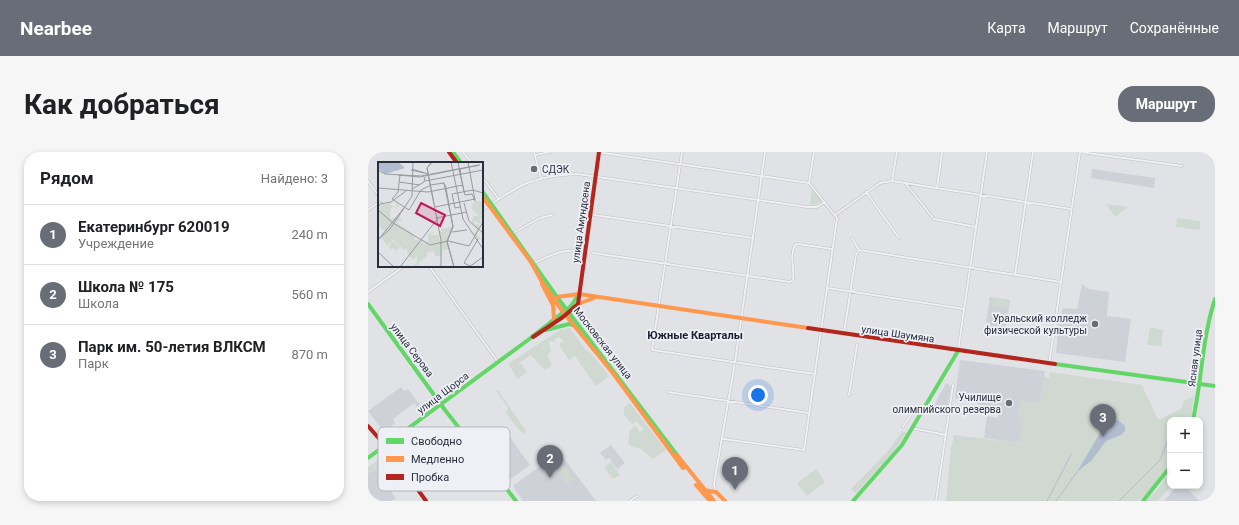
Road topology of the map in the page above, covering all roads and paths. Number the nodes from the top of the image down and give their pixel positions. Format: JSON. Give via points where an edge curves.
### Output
{"nodes":[{"id":1,"x":453,"y":152,"type":"edge"},
{"id":2,"x":463,"y":152,"type":"edge"},
{"id":3,"x":550,"y":152,"type":"edge"},
{"id":4,"x":598,"y":152,"type":"edge"},
{"id":5,"x":682,"y":152,"type":"edge"},
{"id":6,"x":765,"y":152,"type":"edge"},
{"id":7,"x":814,"y":152,"type":"edge"},
{"id":8,"x":897,"y":152,"type":"edge"},
{"id":9,"x":942,"y":152,"type":"edge"},
{"id":10,"x":987,"y":152,"type":"edge"},
{"id":11,"x":1033,"y":152,"type":"edge"},
{"id":12,"x":1080,"y":152,"type":"edge"},
{"id":13,"x":534,"y":154,"type":"edge"},
{"id":14,"x":457,"y":162,"type":"edge"},
{"id":15,"x":460,"y":162,"type":"edge"},
{"id":16,"x":471,"y":162,"type":"edge"},
{"id":17,"x":680,"y":165,"type":"junction"},
{"id":18,"x":1182,"y":166,"type":"dead end"},
{"id":19,"x":596,"y":176,"type":"junction"},
{"id":20,"x":762,"y":177,"type":"junction"},
{"id":21,"x":483,"y":178,"type":"edge"},
{"id":22,"x":541,"y":178,"type":"junction"},
{"id":23,"x":368,"y":181,"type":"edge"},
{"id":24,"x":892,"y":181,"type":"junction"},
{"id":25,"x":809,"y":183,"type":"junction"},
{"id":26,"x":906,"y":183,"type":"junction"},
{"id":27,"x":937,"y":188,"type":"junction"},
{"id":28,"x":677,"y":189,"type":"junction"},
{"id":29,"x":866,"y":192,"type":"junction"},
{"id":30,"x":483,"y":194,"type":"edge"},
{"id":31,"x":378,"y":195,"type":"edge"},
{"id":32,"x":981,"y":195,"type":"junction"},
{"id":33,"x":483,"y":197,"type":"edge"},
{"id":34,"x":498,"y":198,"type":"junction"},
{"id":35,"x":758,"y":201,"type":"junction"},
{"id":36,"x":825,"y":202,"type":"junction"},
{"id":37,"x":378,"y":203,"type":"edge"},
{"id":38,"x":1025,"y":203,"type":"junction"},
{"id":39,"x":490,"y":205,"type":"junction"},
{"id":40,"x":483,"y":209,"type":"edge"},
{"id":41,"x":368,"y":210,"type":"edge"},
{"id":42,"x":1072,"y":210,"type":"junction"},
{"id":43,"x":552,"y":215,"type":"dead end"},
{"id":44,"x":594,"y":215,"type":"dead end"},
{"id":45,"x":835,"y":215,"type":"junction"},
{"id":46,"x":672,"y":226,"type":"junction"},
{"id":47,"x":976,"y":227,"type":"junction"},
{"id":48,"x":513,"y":233,"type":"junction"},
{"id":49,"x":753,"y":238,"type":"junction"},
{"id":50,"x":852,"y":238,"type":"dead end"},
{"id":51,"x":899,"y":238,"type":"dead end"},
{"id":52,"x":832,"y":249,"type":"junction"},
{"id":53,"x":859,"y":250,"type":"junction"},
{"id":54,"x":585,"y":252,"type":"junction"},
{"id":55,"x":593,"y":253,"type":"dead end"},
{"id":56,"x":534,"y":263,"type":"junction"},
{"id":57,"x":666,"y":263,"type":"junction"},
{"id":58,"x":403,"y":267,"type":"edge"},
{"id":59,"x":430,"y":267,"type":"edge"},
{"id":60,"x":970,"y":268,"type":"junction"},
{"id":61,"x":1015,"y":275,"type":"junction"},
{"id":62,"x":748,"y":276,"type":"junction"},
{"id":63,"x":542,"y":282,"type":"junction"},
{"id":64,"x":1061,"y":282,"type":"junction"},
{"id":65,"x":828,"y":288,"type":"junction"},
{"id":66,"x":368,"y":292,"type":"edge"},
{"id":67,"x":850,"y":292,"type":"junction"},
{"id":68,"x":579,"y":294,"type":"junction"},
{"id":69,"x":557,"y":297,"type":"junction"},
{"id":70,"x":594,"y":298,"type":"junction"},
{"id":71,"x":1215,"y":299,"type":"edge"},
{"id":72,"x":368,"y":304,"type":"edge"},
{"id":73,"x":578,"y":304,"type":"junction"},
{"id":74,"x":659,"y":307,"type":"junction"},
{"id":75,"x":964,"y":309,"type":"junction"},
{"id":76,"x":566,"y":312,"type":"junction"},
{"id":77,"x":554,"y":319,"type":"junction"},
{"id":78,"x":742,"y":319,"type":"junction"},
{"id":79,"x":574,"y":325,"type":"junction"},
{"id":80,"x":544,"y":331,"type":"junction"},
{"id":81,"x":822,"y":331,"type":"junction"},
{"id":82,"x":844,"y":334,"type":"junction"},
{"id":83,"x":528,"y":340,"type":"junction"},
{"id":84,"x":857,"y":345,"type":"dead end"},
{"id":85,"x":958,"y":351,"type":"junction"},
{"id":86,"x":498,"y":362,"type":"junction"},
{"id":87,"x":735,"y":362,"type":"junction"},
{"id":88,"x":1049,"y":364,"type":"junction"},
{"id":89,"x":815,"y":374,"type":"junction"},
{"id":90,"x":953,"y":385,"type":"dead end"},
{"id":91,"x":1199,"y":385,"type":"junction"},
{"id":92,"x":1215,"y":386,"type":"edge"},
{"id":93,"x":668,"y":392,"type":"dead end"},
{"id":94,"x":849,"y":395,"type":"dead end"},
{"id":95,"x":729,"y":401,"type":"junction"},
{"id":96,"x":442,"y":404,"type":"junction"},
{"id":97,"x":809,"y":413,"type":"junction"},
{"id":98,"x":912,"y":413,"type":"dead end"},
{"id":99,"x":1194,"y":417,"type":"edge"},
{"id":100,"x":368,"y":426,"type":"edge"},
{"id":101,"x":903,"y":426,"type":"dead end"},
{"id":102,"x":411,"y":427,"type":"edge"},
{"id":103,"x":459,"y":427,"type":"edge"},
{"id":104,"x":912,"y":428,"type":"junction"},
{"id":105,"x":946,"y":434,"type":"junction"},
{"id":106,"x":378,"y":438,"type":"edge"},
{"id":107,"x":723,"y":439,"type":"junction"},
{"id":108,"x":378,"y":451,"type":"edge"},
{"id":109,"x":368,"y":458,"type":"edge"},
{"id":110,"x":1167,"y":472,"type":"edge"},
{"id":111,"x":419,"y":491,"type":"edge"},
{"id":112,"x":508,"y":491,"type":"edge"},
{"id":113,"x":703,"y":491,"type":"junction"},
{"id":114,"x":716,"y":492,"type":"junction"},
{"id":115,"x":637,"y":496,"type":"dead end"},
{"id":116,"x":426,"y":501,"type":"edge"},
{"id":117,"x":516,"y":501,"type":"edge"},
{"id":118,"x":630,"y":501,"type":"edge"},
{"id":119,"x":709,"y":501,"type":"edge"},
{"id":120,"x":714,"y":501,"type":"edge"},
{"id":121,"x":725,"y":501,"type":"edge"},
{"id":122,"x":853,"y":501,"type":"edge"},
{"id":123,"x":936,"y":501,"type":"edge"},
{"id":124,"x":1142,"y":501,"type":"edge"}],
"edges":[{"from":1,"to":14,"type":"main road"},
{"from":1,"to":15,"type":"main road"},
{"from":2,"to":16,"type":"street"},
{"from":3,"to":13,"type":"street"},
{"from":4,"to":17,"type":"street"},
{"from":4,"to":19,"type":"main road","name":"улица Амундсена"},
{"from":5,"to":17,"type":"street"},
{"from":6,"to":20,"type":"street"},
{"from":7,"to":25,"type":"street"},
{"from":8,"to":24,"type":"street"},
{"from":9,"to":27,"type":"street"},
{"from":10,"to":32,"type":"street"},
{"from":11,"to":38,"type":"street"},
{"from":12,"to":18,"type":"street"},
{"from":12,"to":42,"type":"street"},
{"from":13,"to":22,"type":"street"},
{"from":17,"to":20,"type":"street"},
{"from":17,"to":28,"type":"street"},
{"from":19,"to":22,"type":"street","via":[[577,174]]},
{"from":19,"to":28,"type":"street"},
{"from":19,"to":54,"type":"main road","name":"улица Амундсена"},
{"from":20,"to":25,"type":"street"},
{"from":20,"to":35,"type":"street"},
{"from":21,"to":34,"type":"street"},
{"from":22,"to":34,"type":"street"},
{"from":23,"to":31,"type":"street"},
{"from":24,"to":26,"type":"street"},
{"from":24,"to":29,"type":"street","via":[[880,183]]},
{"from":25,"to":36,"type":"street"},
{"from":26,"to":27,"type":"street"},
{"from":26,"to":47,"type":"street","via":[[934,219]]},
{"from":27,"to":32,"type":"street"},
{"from":28,"to":35,"type":"street"},
{"from":28,"to":46,"type":"street"},
{"from":29,"to":45,"type":"street"},
{"from":29,"to":51,"type":"street"},
{"from":30,"to":39,"type":"main road","name":"Московская улица"},
{"from":32,"to":38,"type":"street"},
{"from":32,"to":47,"type":"street"},
{"from":33,"to":39,"type":"main road","name":"Московская улица"},
{"from":34,"to":39,"type":"street"},
{"from":35,"to":36,"type":"street","via":[[811,208]]},
{"from":35,"to":49,"type":"street"},
{"from":36,"to":45,"type":"street"},
{"from":37,"to":41,"type":"street"},
{"from":38,"to":42,"type":"street"},
{"from":38,"to":61,"type":"street"},
{"from":39,"to":40,"type":"street"},
{"from":39,"to":48,"type":"main road","name":"Московская улица"},
{"from":39,"to":63,"type":"main road","name":"Московская улица","via":[[531,262]]},
{"from":42,"to":64,"type":"street"},
{"from":43,"to":48,"type":"street","via":[[540,218]]},
{"from":44,"to":46,"type":"street"},
{"from":45,"to":52,"type":"street","via":[[837,221]]},
{"from":46,"to":49,"type":"street"},
{"from":46,"to":57,"type":"street"},
{"from":47,"to":60,"type":"street"},
{"from":48,"to":56,"type":"main road","name":"Московская улица"},
{"from":49,"to":62,"type":"street"},
{"from":50,"to":53,"type":"street"},
{"from":52,"to":62,"type":"street","via":[[795,245],[792,261],[795,269],[793,280],[790,282]]},
{"from":52,"to":65,"type":"street"},
{"from":53,"to":60,"type":"street"},
{"from":53,"to":67,"type":"street"},
{"from":54,"to":56,"type":"street","via":[[567,250]]},
{"from":54,"to":68,"type":"main road","name":"улица Амундсена"},
{"from":55,"to":57,"type":"street"},
{"from":56,"to":69,"type":"main road","name":"Московская улица"},
{"from":57,"to":62,"type":"street"},
{"from":57,"to":74,"type":"street"},
{"from":58,"to":66,"type":"street"},
{"from":59,"to":86,"type":"street"},
{"from":60,"to":61,"type":"street"},
{"from":60,"to":75,"type":"street"},
{"from":61,"to":64,"type":"street"},
{"from":62,"to":78,"type":"street"},
{"from":63,"to":76,"type":"main road","name":"Московская улица"},
{"from":63,"to":77,"type":"main road","via":[[552,300],[556,314]]},
{"from":64,"to":88,"type":"street"},
{"from":65,"to":67,"type":"street"},
{"from":65,"to":81,"type":"street"},
{"from":67,"to":75,"type":"street"},
{"from":67,"to":82,"type":"street"},
{"from":68,"to":69,"type":"main road"},
{"from":68,"to":70,"type":"main road","name":"улица Шаумяна"},
{"from":68,"to":73,"type":"main road"},
{"from":68,"to":76,"type":"main road","name":"улица Щорса"},
{"from":69,"to":76,"type":"main road","name":"Московская улица"},
{"from":70,"to":73,"type":"main road"},
{"from":70,"to":74,"type":"main road","name":"улица Шаумяна"},
{"from":71,"to":91,"type":"main road","name":"Ясная улица","via":[[1208,320]]},
{"from":72,"to":96,"type":"main road","name":"улица Серова"},
{"from":73,"to":76,"type":"main road","name":"улица Щорса"},
{"from":74,"to":78,"type":"main road","name":"улица Шаумяна"},
{"from":74,"to":87,"type":"street","via":[[652,350]]},
{"from":75,"to":85,"type":"street"},
{"from":76,"to":77,"type":"main road","name":"улица Щорса"},
{"from":76,"to":79,"type":"main road","name":"Московская улица"},
{"from":76,"to":80,"type":"main road","name":"улица Щорса"},
{"from":76,"to":113,"type":"main road","name":"Московская улица"},
{"from":77,"to":83,"type":"main road","name":"улица Щорса"},
{"from":78,"to":81,"type":"main road","name":"улица Шаумяна"},
{"from":78,"to":87,"type":"street"},
{"from":79,"to":80,"type":"main road"},
{"from":79,"to":113,"type":"main road","name":"Московская улица"},
{"from":80,"to":83,"type":"main road","name":"улица Щорса"},
{"from":81,"to":82,"type":"main road","name":"улица Шаумяна"},
{"from":81,"to":89,"type":"street"},
{"from":82,"to":85,"type":"main road","name":"улица Шаумяна"},
{"from":83,"to":86,"type":"main road","name":"улица Щорса"},
{"from":84,"to":94,"type":"street"},
{"from":85,"to":88,"type":"main road","name":"улица Шаумяна"},
{"from":85,"to":104,"type":"main road"},
{"from":86,"to":96,"type":"main road","name":"улица Щорса"},
{"from":87,"to":89,"type":"street"},
{"from":87,"to":95,"type":"street"},
{"from":88,"to":91,"type":"main road","name":"улица Шаумяна"},
{"from":89,"to":97,"type":"street"},
{"from":90,"to":105,"type":"street"},
{"from":91,"to":92,"type":"main road","name":"улица Шаумяна"},
{"from":91,"to":99,"type":"main road","name":"Ясная улица"},
{"from":93,"to":95,"type":"street"},
{"from":95,"to":97,"type":"street"},
{"from":95,"to":107,"type":"street"},
{"from":96,"to":102,"type":"main road","name":"улица Щорса"},
{"from":96,"to":103,"type":"main road","name":"улица Серова"},
{"from":97,"to":107,"type":"street","via":[[804,450]]},
{"from":98,"to":101,"type":"street"},
{"from":100,"to":106,"type":"main road"},
{"from":104,"to":105,"type":"street"},
{"from":104,"to":122,"type":"main road","via":[[895,455]]},
{"from":105,"to":123,"type":"street"},
{"from":107,"to":114,"type":"street","via":[[714,484]]},
{"from":108,"to":109,"type":"main road","name":"улица Щорса"},
{"from":110,"to":124,"type":"main road"},
{"from":111,"to":116,"type":"main road"},
{"from":112,"to":117,"type":"main road","name":"улица Серова"},
{"from":113,"to":114,"type":"main road"},
{"from":113,"to":119,"type":"main road"},
{"from":113,"to":120,"type":"main road","name":"Московская улица"},
{"from":114,"to":121,"type":"main road"},
{"from":115,"to":118,"type":"street"}]}
